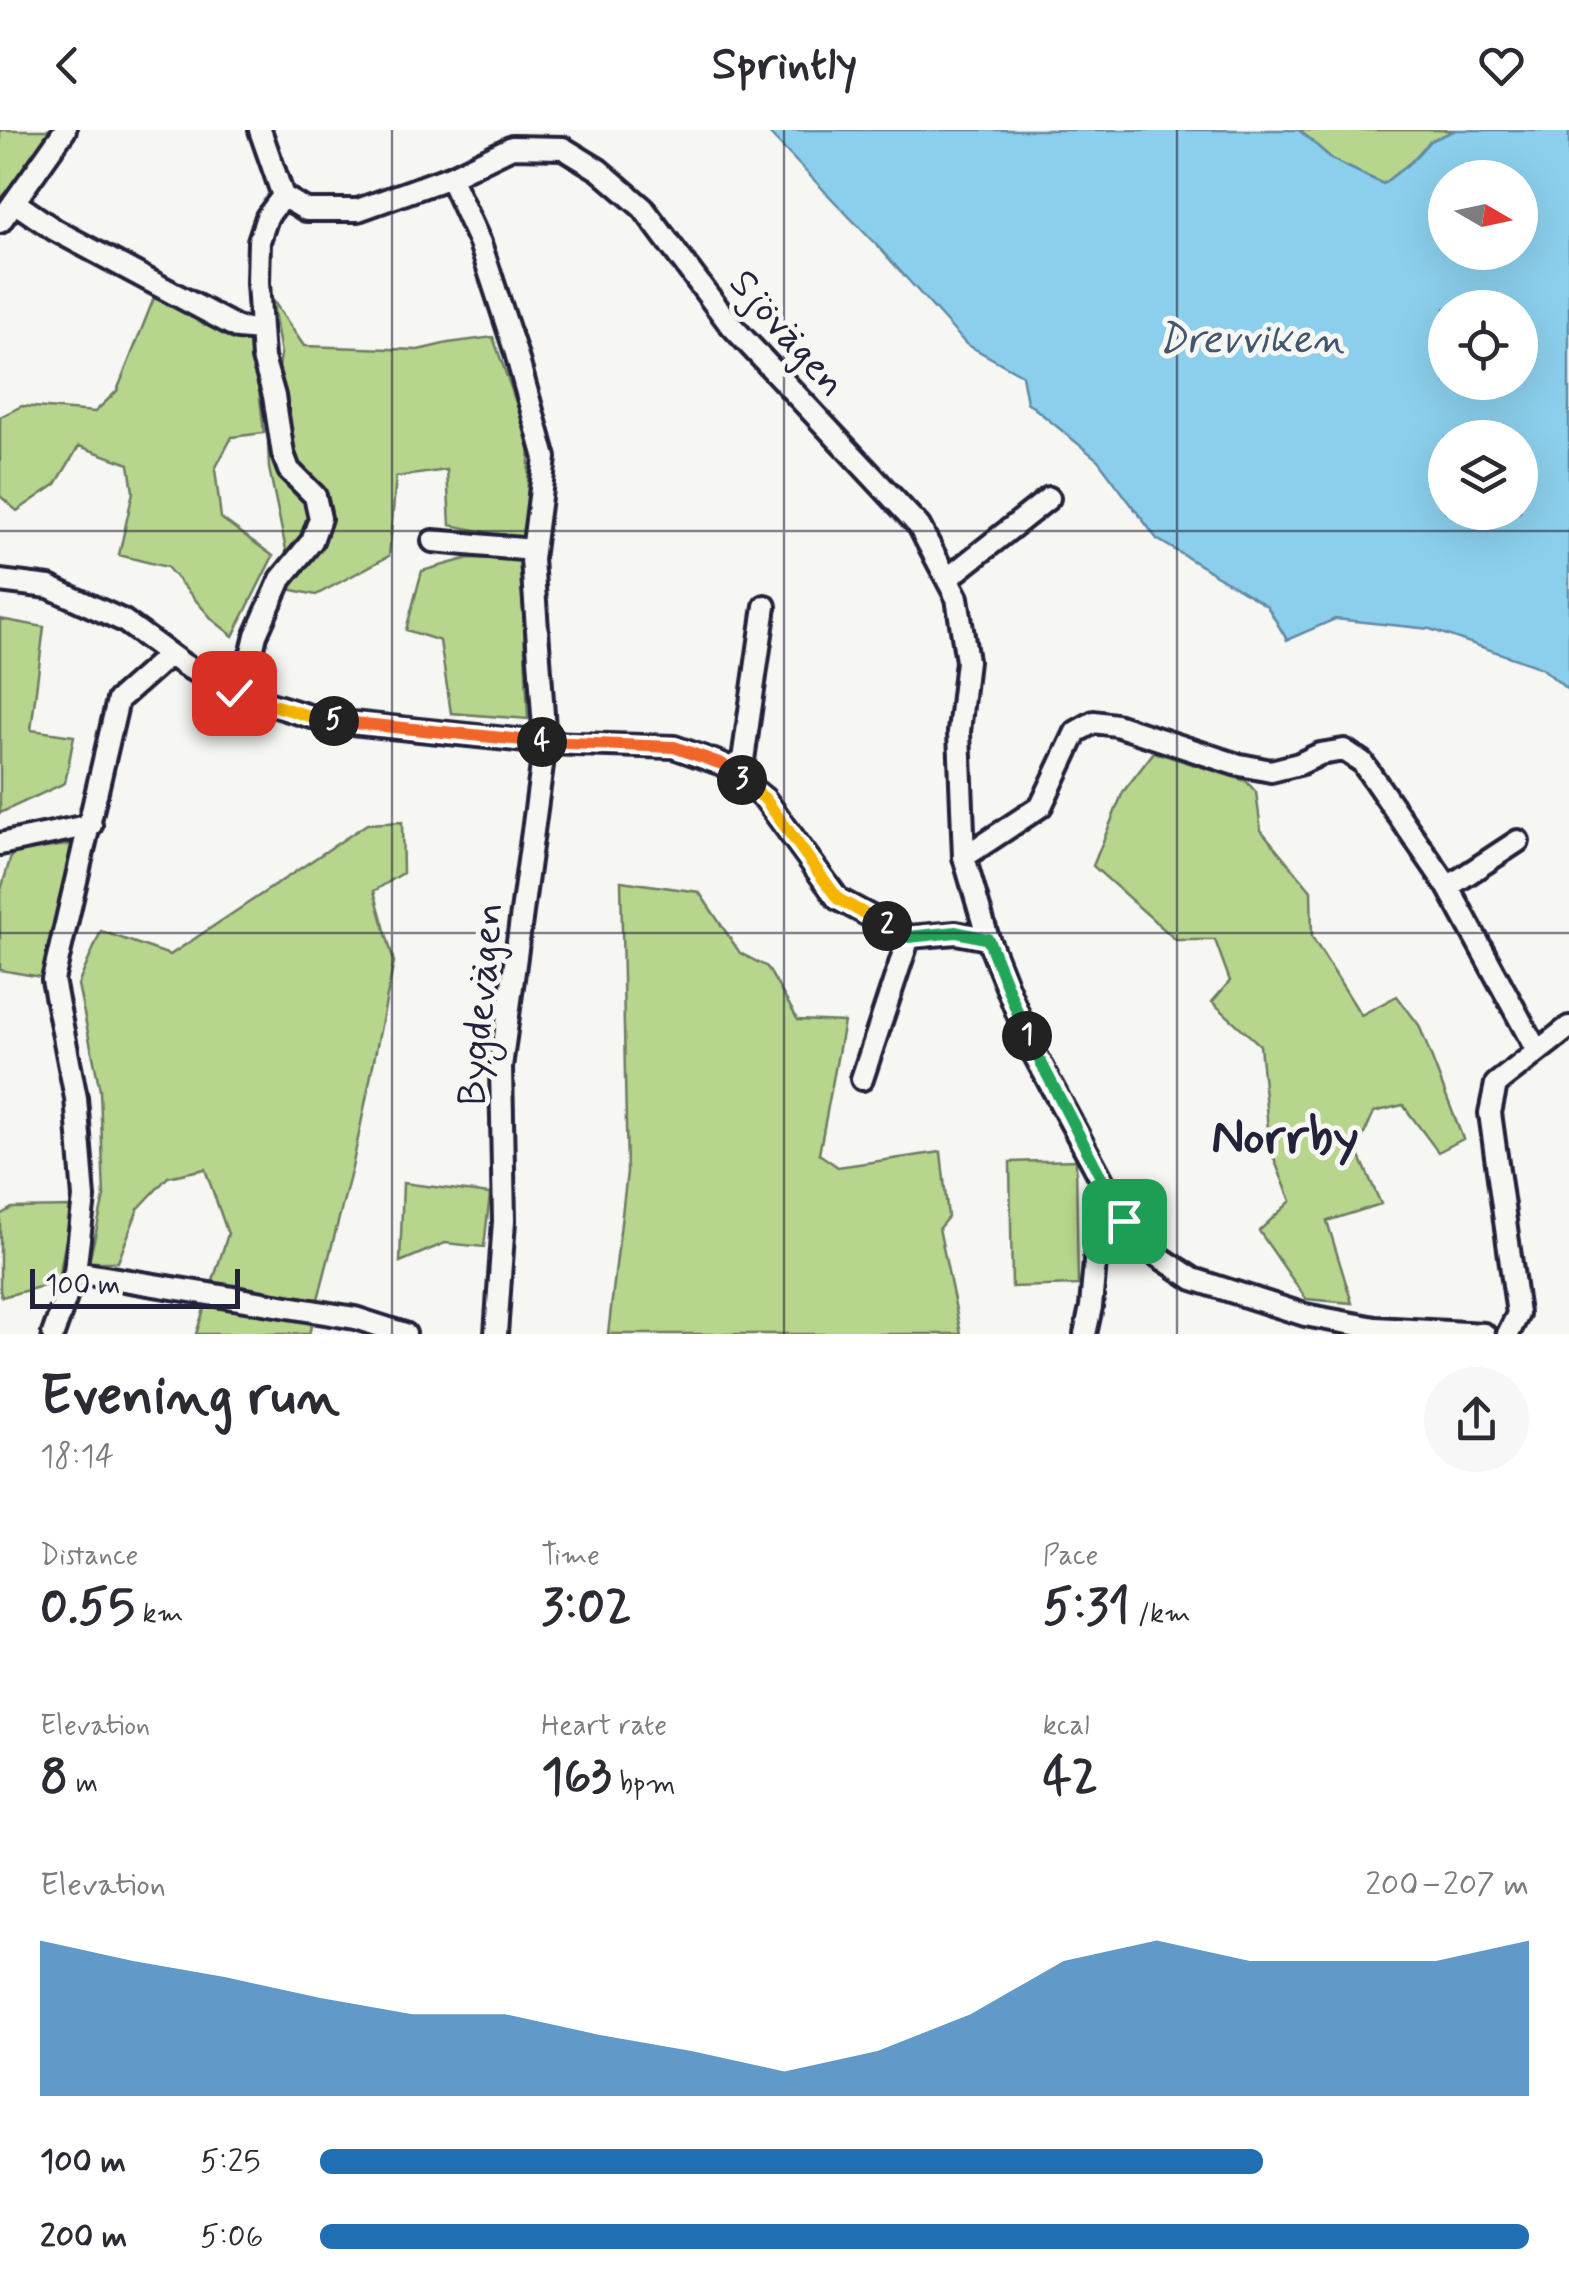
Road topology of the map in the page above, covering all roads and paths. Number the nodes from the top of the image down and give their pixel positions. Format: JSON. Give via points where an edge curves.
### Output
{"nodes":[{"id":1,"x":65,"y":130,"type":"edge"},
{"id":2,"x":260,"y":130,"type":"edge"},
{"id":3,"x":450,"y":177,"type":"junction"},
{"id":4,"x":283,"y":196,"type":"junction"},
{"id":5,"x":14,"y":202,"type":"junction"},
{"id":6,"x":0,"y":222,"type":"edge"},
{"id":7,"x":260,"y":330,"type":"junction"},
{"id":8,"x":1048,"y":498,"type":"dead end"},
{"id":9,"x":433,"y":541,"type":"dead end"},
{"id":10,"x":533,"y":550,"type":"junction"},
{"id":11,"x":947,"y":579,"type":"junction"},
{"id":12,"x":0,"y":581,"type":"edge"},
{"id":13,"x":765,"y":606,"type":"dead end"},
{"id":14,"x":170,"y":654,"type":"junction"},
{"id":15,"x":232,"y":692,"type":"junction"},
{"id":16,"x":545,"y":742,"type":"junction"},
{"id":17,"x":728,"y":769,"type":"junction"},
{"id":18,"x":91,"y":825,"type":"junction"},
{"id":19,"x":1518,"y":841,"type":"dead end"},
{"id":20,"x":0,"y":844,"type":"edge"},
{"id":21,"x":964,"y":856,"type":"junction"},
{"id":22,"x":1448,"y":887,"type":"junction"},
{"id":23,"x":909,"y":937,"type":"junction"},
{"id":24,"x":988,"y":939,"type":"junction"},
{"id":25,"x":1569,"y":1027,"type":"edge"},
{"id":26,"x":1537,"y":1051,"type":"junction"},
{"id":27,"x":862,"y":1079,"type":"dead end"},
{"id":28,"x":1102,"y":1182,"type":"junction"},
{"id":29,"x":74,"y":1272,"type":"junction"},
{"id":30,"x":53,"y":1334,"type":"edge"},
{"id":31,"x":405,"y":1334,"type":"edge"},
{"id":32,"x":496,"y":1334,"type":"edge"},
{"id":33,"x":1085,"y":1334,"type":"edge"},
{"id":34,"x":1484,"y":1334,"type":"edge"},
{"id":35,"x":1508,"y":1334,"type":"edge"}],
"edges":[{"from":1,"to":5,"type":"street"},
{"from":2,"to":4,"type":"street"},
{"from":3,"to":4,"type":"street","name":"Sjövägen","via":[[358,210],[306,210]]},
{"from":3,"to":10,"type":"street","name":"Bygdevägen","via":[[480,243],[545,458]]},
{"from":3,"to":11,"type":"street","name":"Sjövägen","via":[[512,147],[563,148],[599,170],[643,208],[728,322],[918,526]]},
{"from":4,"to":7,"type":"street","via":[[260,241]]},
{"from":5,"to":6,"type":"street"},
{"from":5,"to":7,"type":"street","via":[[238,328]]},
{"from":7,"to":15,"type":"street","via":[[283,454],[315,496],[320,518],[312,541],[281,579]]},
{"from":8,"to":11,"type":"street"},
{"from":9,"to":10,"type":"street"},
{"from":10,"to":16,"type":"street","name":"Bygdevägen"},
{"from":11,"to":21,"type":"street","name":"Sjövägen","via":[[957,598],[966,661],[959,732]]},
{"from":12,"to":14,"type":"street","via":[[48,588],[124,621]]},
{"from":13,"to":17,"type":"street","via":[[743,760]]},
{"from":14,"to":15,"type":"street"},
{"from":14,"to":18,"type":"street","via":[[118,700]]},
{"from":15,"to":16,"type":"street","via":[[322,720]]},
{"from":16,"to":17,"type":"street","via":[[674,747]]},
{"from":16,"to":32,"type":"street","name":"Bygdevägen","via":[[501,1067],[504,1220]]},
{"from":17,"to":23,"type":"street","via":[[765,799],[838,899]]},
{"from":18,"to":20,"type":"street"},
{"from":18,"to":29,"type":"street","via":[[53,980],[76,1098],[84,1198]]},
{"from":19,"to":22,"type":"street"},
{"from":21,"to":22,"type":"street","via":[[1041,806],[1076,732],[1094,722],[1270,770],[1344,750],[1362,762]]},
{"from":21,"to":24,"type":"street","name":"Sjövägen"},
{"from":22,"to":26,"type":"street"},
{"from":23,"to":24,"type":"street","via":[[956,932]]},
{"from":23,"to":27,"type":"street"},
{"from":24,"to":28,"type":"street","name":"Sjövägen","via":[[1033,1052]]},
{"from":25,"to":26,"type":"street"},
{"from":26,"to":35,"type":"street","via":[[1496,1084],[1490,1113],[1518,1314]]},
{"from":28,"to":33,"type":"street"},
{"from":28,"to":34,"type":"street","name":"Sjövägen","via":[[1140,1244],[1194,1279],[1357,1325]]},
{"from":29,"to":30,"type":"street"},
{"from":29,"to":31,"type":"street","via":[[355,1318]]}]}
